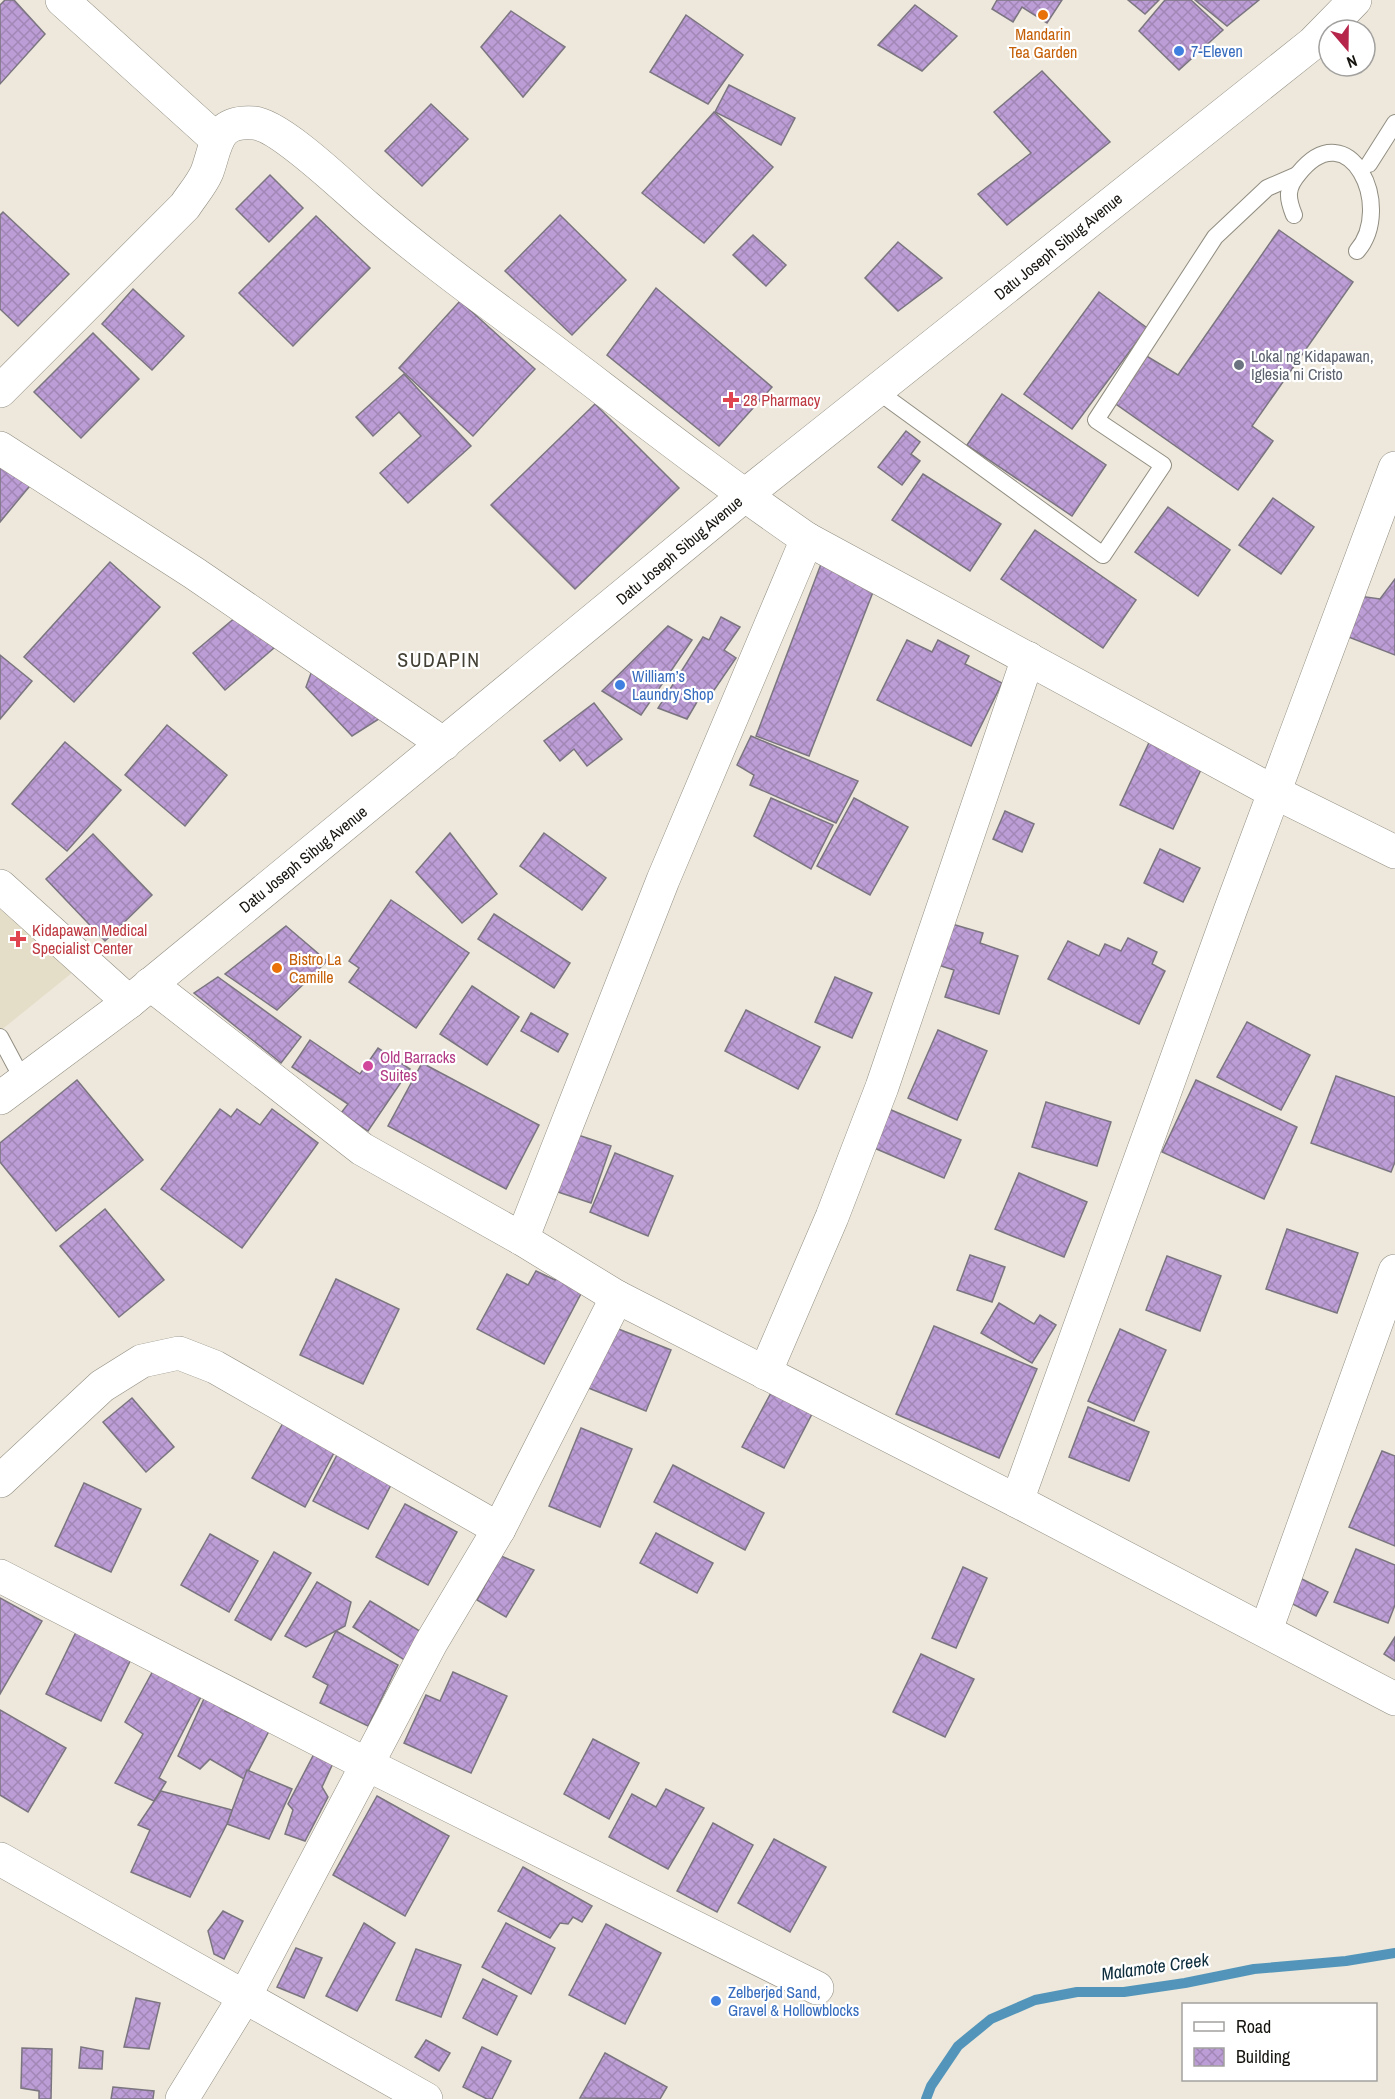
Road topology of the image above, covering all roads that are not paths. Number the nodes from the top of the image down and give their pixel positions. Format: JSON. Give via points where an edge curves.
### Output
{"nodes":[{"id":1,"x":62,"y":0,"type":"edge"},
{"id":2,"x":1355,"y":0,"type":"edge"},
{"id":3,"x":1395,"y":123,"type":"edge"},
{"id":4,"x":216,"y":139,"type":"junction"},
{"id":5,"x":1297,"y":175,"type":"junction"},
{"id":6,"x":1294,"y":215,"type":"dead end"},
{"id":7,"x":1384,"y":228,"type":"dead end"},
{"id":8,"x":1357,"y":251,"type":"dead end"},
{"id":9,"x":876,"y":390,"type":"junction"},
{"id":10,"x":0,"y":391,"type":"edge"},
{"id":11,"x":0,"y":448,"type":"edge"},
{"id":12,"x":1395,"y":468,"type":"edge"},
{"id":13,"x":744,"y":496,"type":"junction"},
{"id":14,"x":807,"y":539,"type":"junction"},
{"id":15,"x":1028,"y":658,"type":"junction"},
{"id":16,"x":444,"y":744,"type":"junction"},
{"id":17,"x":1274,"y":792,"type":"junction"},
{"id":18,"x":1395,"y":852,"type":"edge"},
{"id":19,"x":0,"y":886,"type":"edge"},
{"id":20,"x":139,"y":993,"type":"junction"},
{"id":21,"x":0,"y":1037,"type":"edge"},
{"id":22,"x":12,"y":1089,"type":"edge"},
{"id":23,"x":522,"y":1239,"type":"junction"},
{"id":24,"x":1395,"y":1271,"type":"edge"},
{"id":25,"x":617,"y":1297,"type":"junction"},
{"id":26,"x":765,"y":1373,"type":"junction"},
{"id":27,"x":0,"y":1481,"type":"edge"},
{"id":28,"x":1017,"y":1501,"type":"junction"},
{"id":29,"x":499,"y":1529,"type":"junction"},
{"id":30,"x":0,"y":1576,"type":"edge"},
{"id":31,"x":1266,"y":1630,"type":"junction"},
{"id":32,"x":1395,"y":1699,"type":"edge"},
{"id":33,"x":368,"y":1765,"type":"junction"},
{"id":34,"x":0,"y":1859,"type":"edge"},
{"id":35,"x":817,"y":1988,"type":"dead end"},
{"id":36,"x":244,"y":1998,"type":"junction"},
{"id":37,"x":182,"y":2099,"type":"edge"},
{"id":38,"x":426,"y":2099,"type":"edge"}],
"edges":[{"from":1,"to":4,"type":"street"},
{"from":2,"to":9,"type":"street","name":"Datu Joseph Sibug Avenue","via":[[1313,43]]},
{"from":3,"to":5,"type":"lane","via":[[1375,169],[1348,154],[1333,153],[1307,164]]},
{"from":4,"to":10,"type":"street","via":[[206,174],[185,206]]},
{"from":4,"to":13,"type":"street","via":[[237,125],[267,126],[305,153],[397,233]]},
{"from":5,"to":6,"type":"lane","via":[[1288,199]]},
{"from":5,"to":9,"type":"lane","via":[[1266,188],[1215,237],[1096,420],[1163,465],[1102,555]]},
{"from":7,"to":8,"type":"lane","via":[[1370,244]]},
{"from":9,"to":13,"type":"street","name":"Datu Joseph Sibug Avenue"},
{"from":11,"to":16,"type":"street","via":[[194,573]]},
{"from":12,"to":17,"type":"street"},
{"from":13,"to":14,"type":"street"},
{"from":13,"to":16,"type":"street","name":"Datu Joseph Sibug Avenue"},
{"from":14,"to":15,"type":"street"},
{"from":14,"to":23,"type":"street","via":[[663,880]]},
{"from":15,"to":17,"type":"street"},
{"from":15,"to":26,"type":"street","via":[[882,1087]]},
{"from":16,"to":20,"type":"street","name":"Datu Joseph Sibug Avenue"},
{"from":17,"to":18,"type":"street"},
{"from":17,"to":28,"type":"street"},
{"from":19,"to":20,"type":"street"},
{"from":20,"to":22,"type":"street","name":"Datu Joseph Sibug Avenue"},
{"from":20,"to":23,"type":"street","via":[[362,1149]]},
{"from":21,"to":22,"type":"lane"},
{"from":23,"to":25,"type":"street"},
{"from":24,"to":31,"type":"street"},
{"from":25,"to":26,"type":"street"},
{"from":25,"to":29,"type":"street"},
{"from":26,"to":28,"type":"street"},
{"from":27,"to":29,"type":"street","via":[[102,1386],[142,1361],[179,1353],[215,1367]]},
{"from":28,"to":31,"type":"street"},
{"from":29,"to":33,"type":"street","via":[[431,1643]]},
{"from":30,"to":33,"type":"street"},
{"from":31,"to":32,"type":"street"},
{"from":33,"to":35,"type":"street"},
{"from":33,"to":36,"type":"street"},
{"from":34,"to":36,"type":"street"},
{"from":36,"to":37,"type":"street"},
{"from":36,"to":38,"type":"street"}]}
